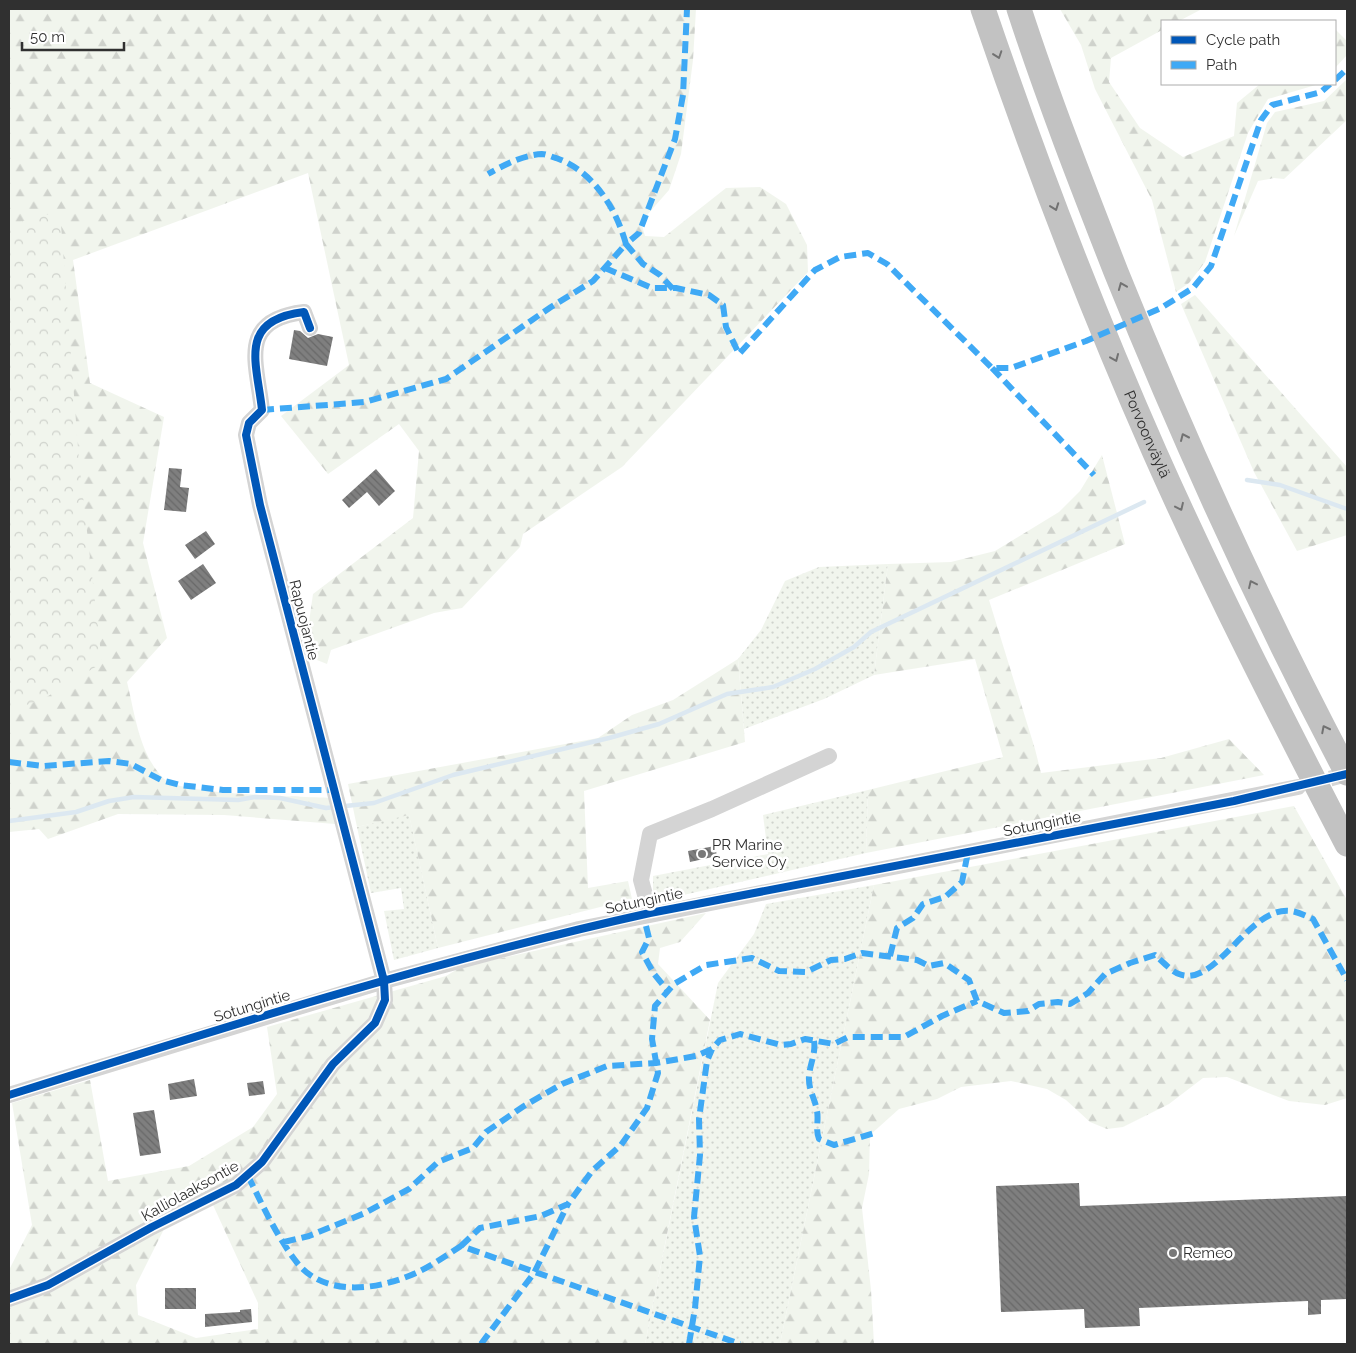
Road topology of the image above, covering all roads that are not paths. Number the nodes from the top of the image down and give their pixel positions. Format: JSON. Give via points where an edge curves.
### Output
{"nodes":[{"id":1,"x":983,"y":9,"type":"edge"},
{"id":2,"x":1019,"y":9,"type":"edge"},
{"id":3,"x":310,"y":328,"type":"dead end"},
{"id":4,"x":829,"y":756,"type":"dead end"},
{"id":5,"x":1347,"y":773,"type":"edge"},
{"id":6,"x":1298,"y":787,"type":"tunnel mouth"},
{"id":7,"x":1347,"y":844,"type":"edge"},
{"id":8,"x":650,"y":913,"type":"junction"},
{"id":9,"x":384,"y":980,"type":"junction"},
{"id":10,"x":9,"y":1095,"type":"edge"},
{"id":11,"x":9,"y":1299,"type":"edge"}],
"edges":[{"from":1,"to":7,"type":"highway","name":"Porvoonväylä","one_way":true,"via":[[1058,216],[1155,452],[1207,565]]},
{"from":5,"to":2,"type":"highway","one_way":true,"via":[[1259,599],[1183,434],[1087,197]]},
{"from":3,"to":9,"type":"street","name":"Rapuojantie","via":[[304,312],[275,319],[261,331],[254,352],[262,410],[249,423],[246,436],[260,505]]},
{"from":4,"to":8,"type":"street","via":[[650,834],[641,880]]},
{"from":6,"to":8,"type":"street","name":"Sotungintie"},
{"from":8,"to":9,"type":"street","name":"Sotungintie"},
{"from":9,"to":10,"type":"street","name":"Sotungintie"},
{"from":9,"to":11,"type":"street","name":"Kalliolaaksontie","via":[[386,1000],[375,1023],[333,1064],[262,1162],[248,1176],[48,1285]]}]}
